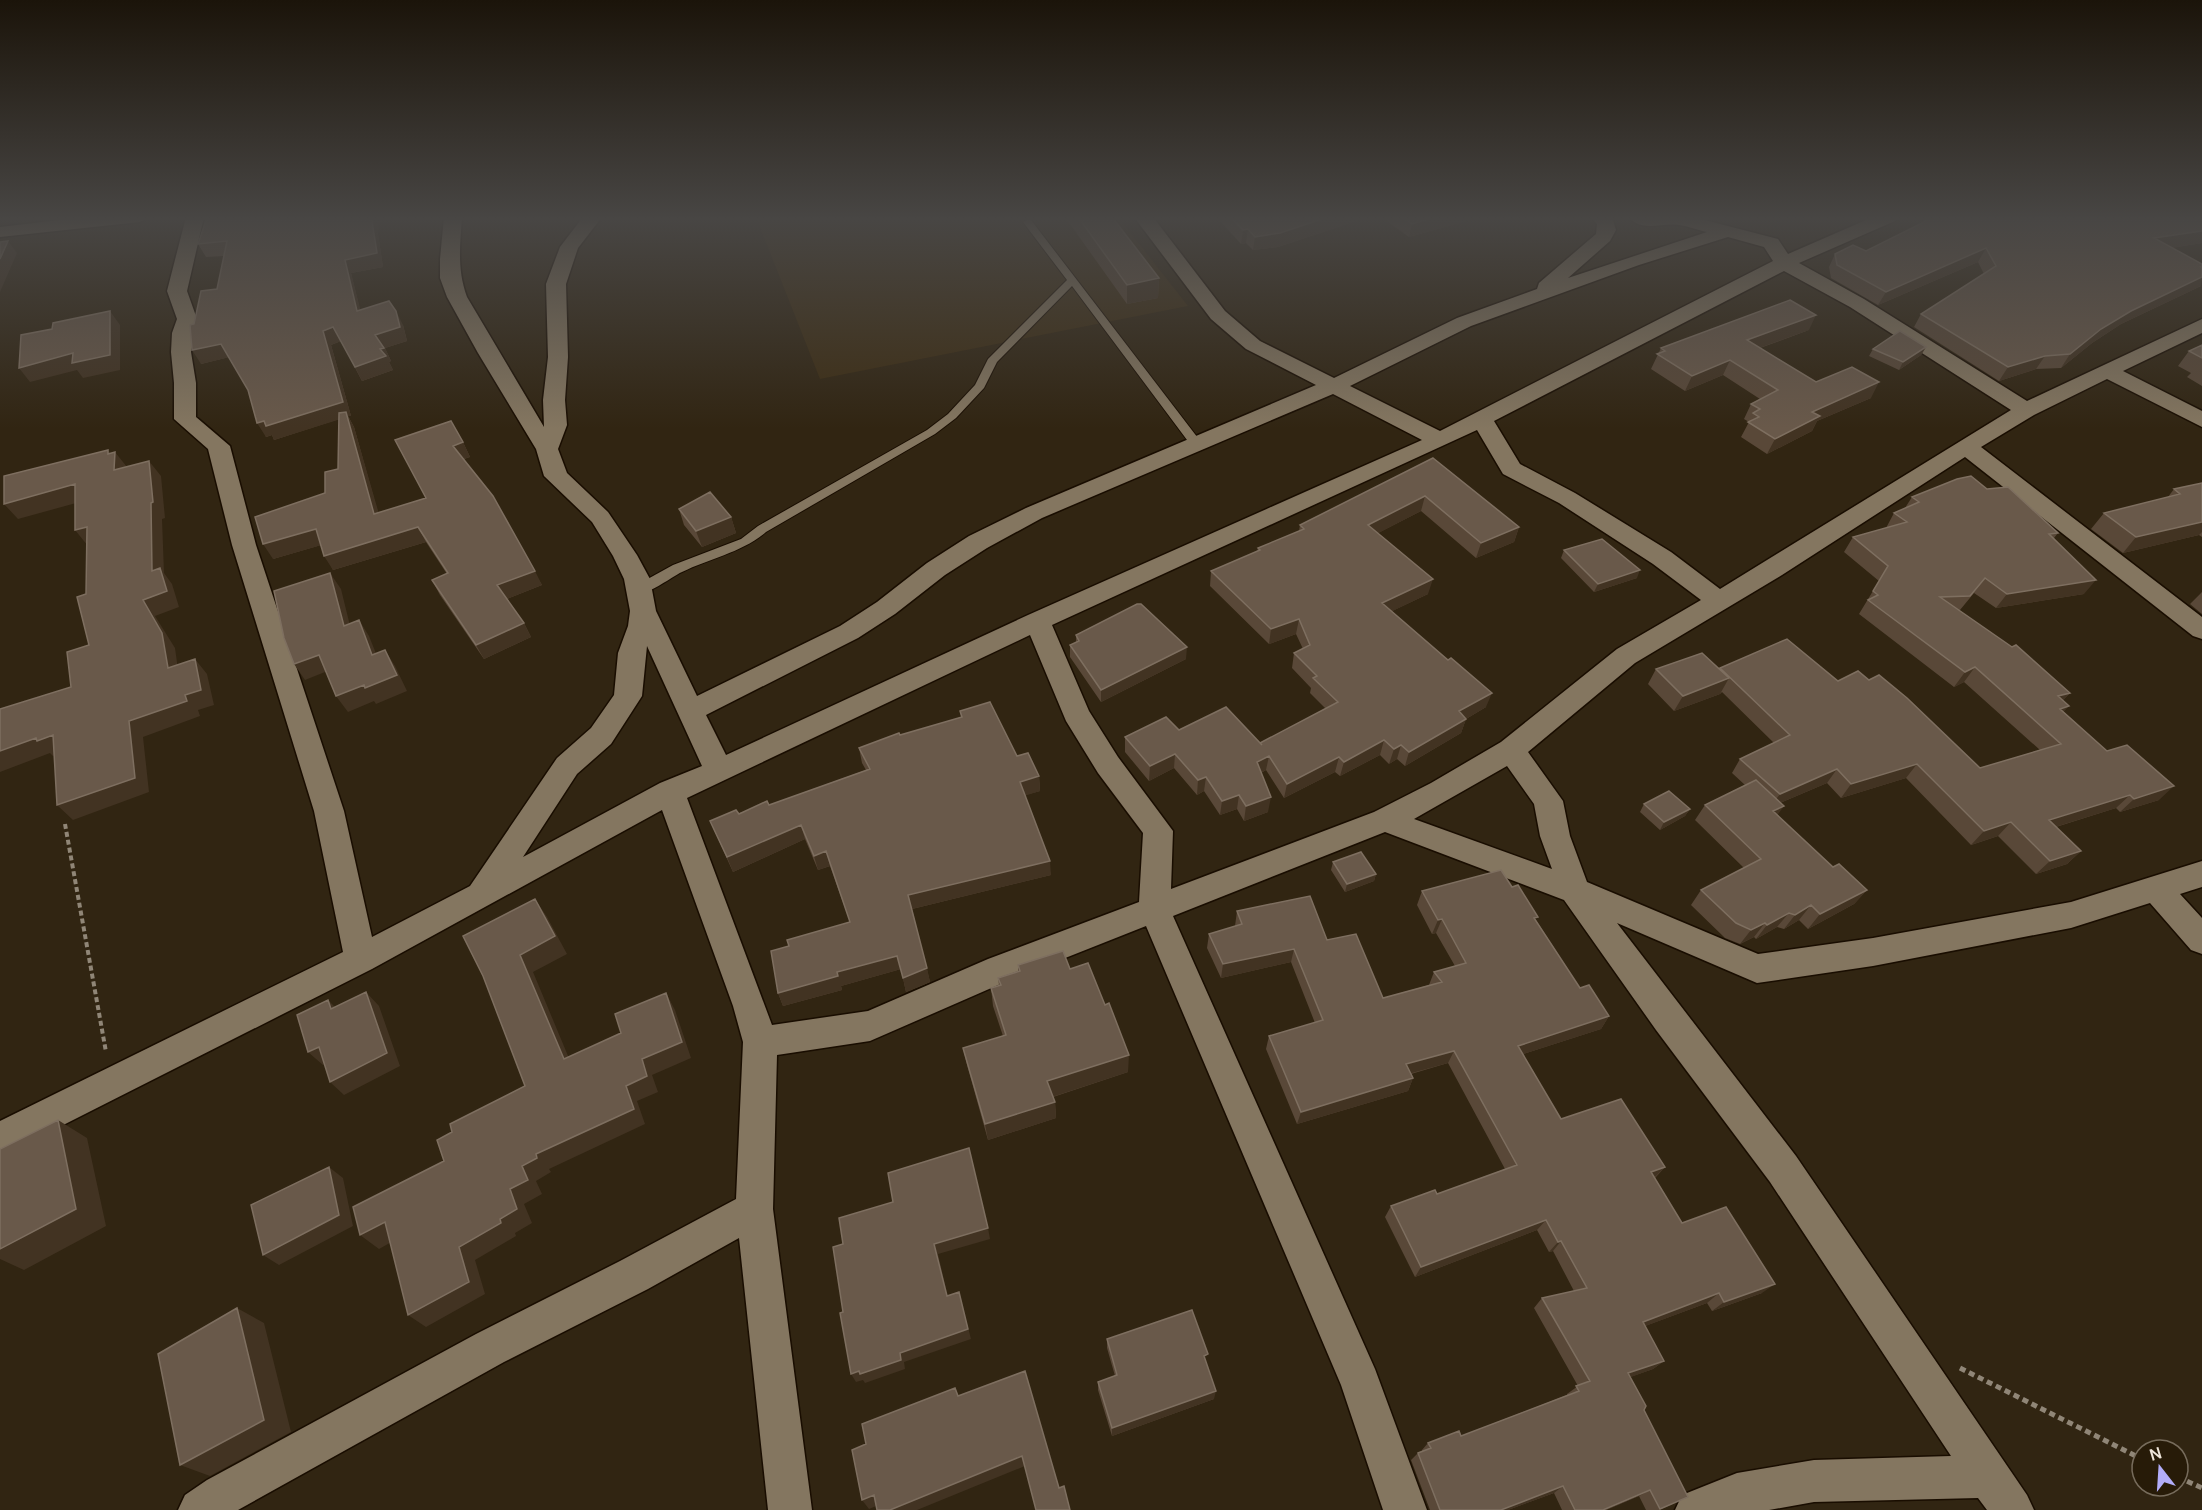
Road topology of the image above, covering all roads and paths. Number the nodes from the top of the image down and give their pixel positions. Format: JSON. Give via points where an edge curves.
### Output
{"nodes":[{"id":1,"x":178,"y":287,"type":"edge"},
{"id":2,"x":453,"y":287,"type":"edge"},
{"id":3,"x":556,"y":287,"type":"edge"},
{"id":4,"x":1065,"y":287,"type":"edge"},
{"id":5,"x":1078,"y":287,"type":"edge"},
{"id":6,"x":1197,"y":287,"type":"edge"},
{"id":7,"x":1546,"y":287,"type":"edge"},
{"id":8,"x":1557,"y":287,"type":"edge"},
{"id":9,"x":1737,"y":287,"type":"edge"},
{"id":10,"x":1829,"y":287,"type":"edge"},
{"id":11,"x":1538,"y":294,"type":"junction"},
{"id":12,"x":2202,"y":325,"type":"edge"},
{"id":13,"x":2107,"y":371,"type":"junction"},
{"id":14,"x":1333,"y":386,"type":"junction"},
{"id":15,"x":2026,"y":410,"type":"junction"},
{"id":16,"x":1482,"y":419,"type":"junction"},
{"id":17,"x":2202,"y":420,"type":"edge"},
{"id":18,"x":1440,"y":440,"type":"junction"},
{"id":19,"x":1197,"y":445,"type":"junction"},
{"id":20,"x":1966,"y":447,"type":"junction"},
{"id":21,"x":547,"y":449,"type":"junction"},
{"id":22,"x":642,"y":600,"type":"junction"},
{"id":23,"x":1719,"y":601,"type":"junction"},
{"id":24,"x":1037,"y":621,"type":"junction"},
{"id":25,"x":2202,"y":630,"type":"edge"},
{"id":26,"x":691,"y":711,"type":"junction"},
{"id":27,"x":1511,"y":750,"type":"junction"},
{"id":28,"x":719,"y":771,"type":"junction"},
{"id":29,"x":670,"y":791,"type":"junction"},
{"id":30,"x":1385,"y":820,"type":"junction"},
{"id":31,"x":65,"y":824,"type":"dead end"},
{"id":32,"x":2202,"y":874,"type":"edge"},
{"id":33,"x":2156,"y":888,"type":"junction"},
{"id":34,"x":1575,"y":891,"type":"junction"},
{"id":35,"x":480,"y":896,"type":"junction"},
{"id":36,"x":1154,"y":908,"type":"junction"},
{"id":37,"x":2202,"y":940,"type":"edge"},
{"id":38,"x":361,"y":959,"type":"junction"},
{"id":39,"x":760,"y":1042,"type":"junction"},
{"id":40,"x":107,"y":1059,"type":"dead end"},
{"id":41,"x":0,"y":1140,"type":"edge"},
{"id":42,"x":754,"y":1209,"type":"junction"},
{"id":43,"x":1957,"y":1366,"type":"dead end"},
{"id":44,"x":2130,"y":1453,"type":"edge"},
{"id":45,"x":1987,"y":1476,"type":"junction"},
{"id":46,"x":200,"y":1510,"type":"edge"},
{"id":47,"x":790,"y":1510,"type":"edge"},
{"id":48,"x":1405,"y":1510,"type":"edge"},
{"id":49,"x":1696,"y":1510,"type":"edge"},
{"id":50,"x":2012,"y":1510,"type":"edge"}],
"edges":[{"from":1,"to":38,"type":"street","via":[[188,319],[181,352],[185,419],[219,446],[244,545],[329,811]]},
{"from":2,"to":21,"type":"street"},
{"from":3,"to":21,"type":"street","via":[[556,425]]},
{"from":4,"to":22,"type":"lane","via":[[992,361],[967,402],[931,432],[746,542],[678,568]]},
{"from":5,"to":19,"type":"lane"},
{"from":6,"to":14,"type":"street","via":[[1238,333],[1282,362]]},
{"from":7,"to":11,"type":"street"},
{"from":8,"to":11,"type":"street"},
{"from":9,"to":16,"type":"street"},
{"from":10,"to":15,"type":"street"},
{"from":11,"to":14,"type":"street","via":[[1464,322]]},
{"from":12,"to":13,"type":"street"},
{"from":13,"to":15,"type":"street"},
{"from":13,"to":17,"type":"street"},
{"from":14,"to":18,"type":"street"},
{"from":14,"to":19,"type":"street"},
{"from":15,"to":20,"type":"street"},
{"from":16,"to":18,"type":"street"},
{"from":16,"to":23,"type":"street","via":[[1511,469],[1567,498],[1662,558]]},
{"from":18,"to":24,"type":"street"},
{"from":19,"to":26,"type":"street","via":[[1034,513],[987,537],[849,632]]},
{"from":20,"to":23,"type":"street"},
{"from":20,"to":25,"type":"street"},
{"from":21,"to":22,"type":"street","via":[[556,476],[600,517],[625,555]]},
{"from":22,"to":26,"type":"street"},
{"from":22,"to":35,"type":"street","via":[[641,626],[631,652],[628,696],[601,736],[567,766]]},
{"from":23,"to":27,"type":"street","via":[[1626,656]]},
{"from":24,"to":28,"type":"street"},
{"from":24,"to":36,"type":"street","via":[[1076,714],[1108,765],[1158,831]]},
{"from":26,"to":28,"type":"street"},
{"from":27,"to":30,"type":"street"},
{"from":27,"to":34,"type":"street","via":[[1548,801],[1555,836]]},
{"from":28,"to":29,"type":"street"},
{"from":29,"to":35,"type":"street"},
{"from":29,"to":39,"type":"street"},
{"from":30,"to":34,"type":"street"},
{"from":30,"to":36,"type":"street"},
{"from":31,"to":40,"type":"path"},
{"from":32,"to":33,"type":"street"},
{"from":33,"to":34,"type":"street","via":[[2071,915],[1757,969]]},
{"from":33,"to":37,"type":"street"},
{"from":34,"to":45,"type":"street","via":[[1783,1169]]},
{"from":35,"to":38,"type":"street"},
{"from":36,"to":39,"type":"street","via":[[870,1026]]},
{"from":36,"to":48,"type":"street","via":[[1361,1383]]},
{"from":38,"to":41,"type":"street"},
{"from":39,"to":42,"type":"street"},
{"from":42,"to":46,"type":"street","via":[[490,1348]]},
{"from":42,"to":47,"type":"street"},
{"from":43,"to":44,"type":"path"},
{"from":45,"to":49,"type":"street","via":[[1814,1481],[1737,1494]]},
{"from":45,"to":50,"type":"street"}]}
